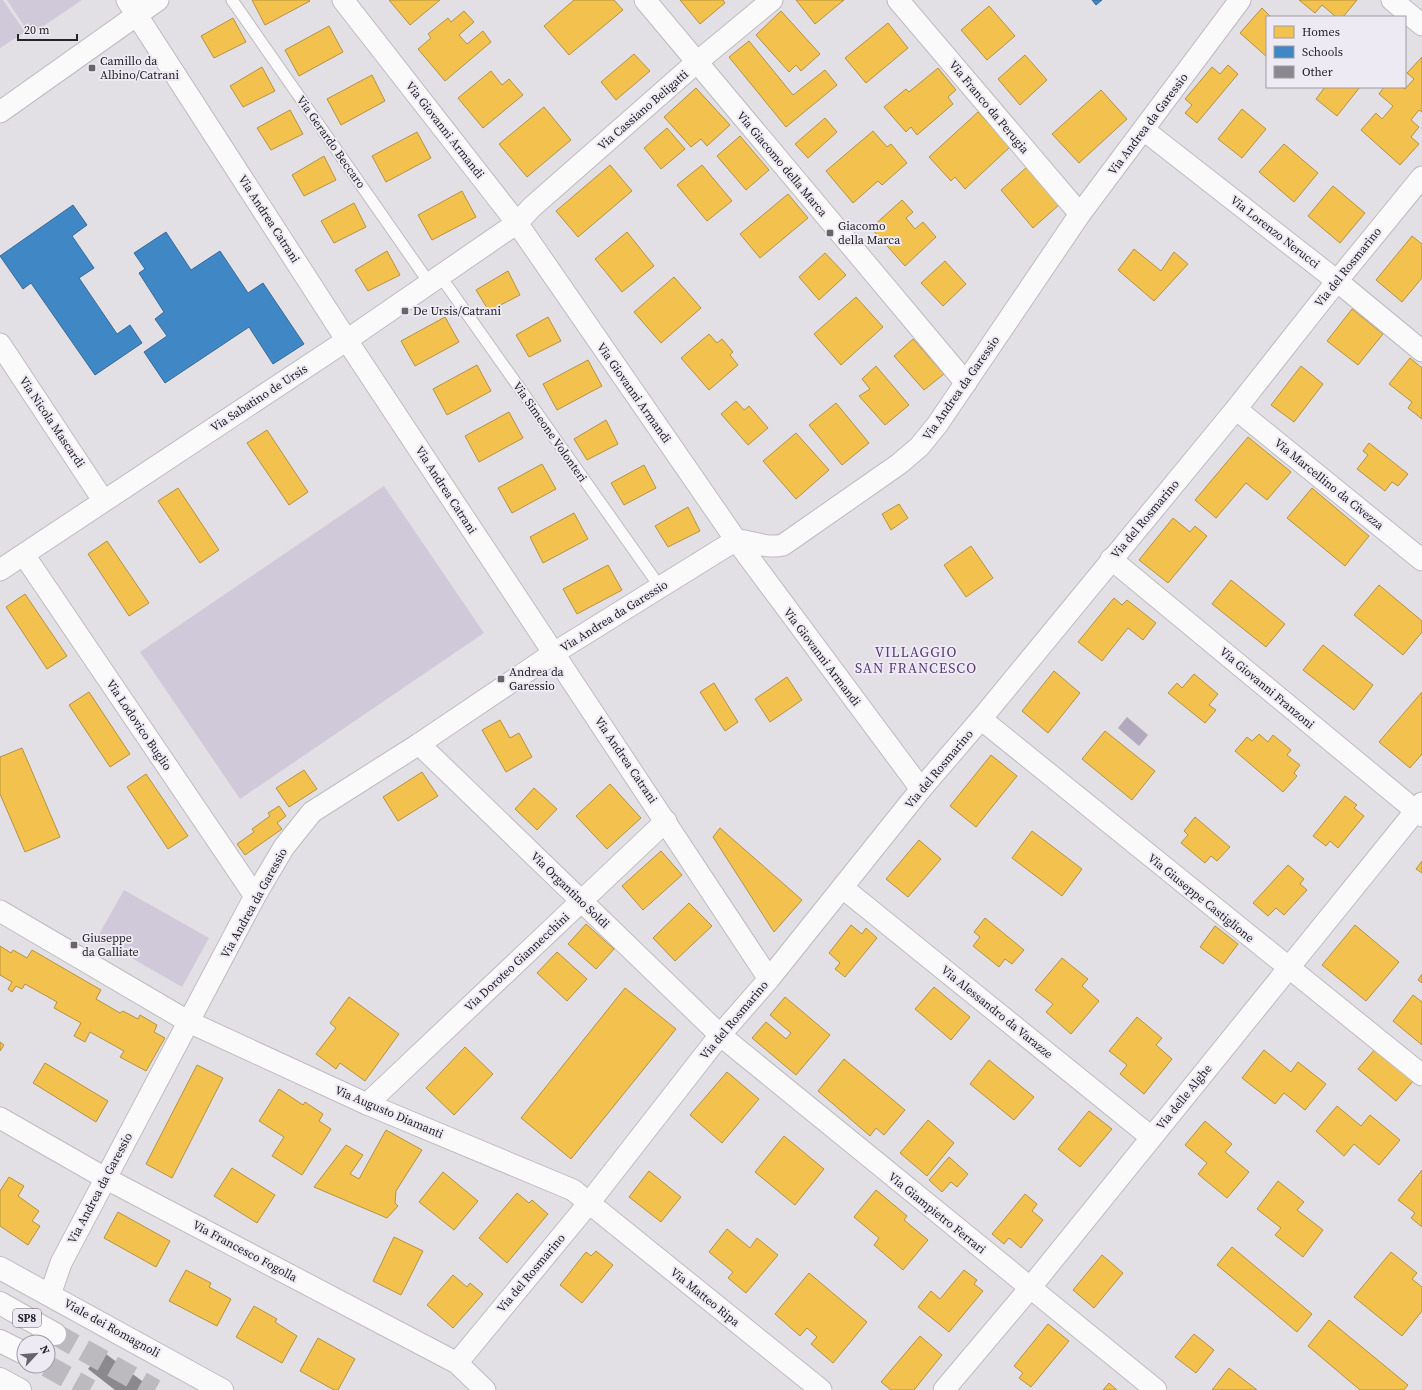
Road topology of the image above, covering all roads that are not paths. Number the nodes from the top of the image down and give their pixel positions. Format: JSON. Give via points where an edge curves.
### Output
{"nodes":[{"id":1,"x":158,"y":0,"type":"edge"},
{"id":2,"x":232,"y":0,"type":"edge"},
{"id":3,"x":343,"y":0,"type":"edge"},
{"id":4,"x":645,"y":0,"type":"edge"},
{"id":5,"x":772,"y":0,"type":"edge"},
{"id":6,"x":898,"y":0,"type":"edge"},
{"id":7,"x":1240,"y":0,"type":"edge"},
{"id":8,"x":1392,"y":0,"type":"edge"},
{"id":9,"x":132,"y":7,"type":"edge"},
{"id":10,"x":1422,"y":25,"type":"edge"},
{"id":11,"x":697,"y":62,"type":"junction"},
{"id":12,"x":0,"y":112,"type":"edge"},
{"id":13,"x":1144,"y":130,"type":"junction"},
{"id":14,"x":1422,"y":177,"type":"edge"},
{"id":15,"x":1080,"y":214,"type":"junction"},
{"id":16,"x":517,"y":223,"type":"junction"},
{"id":17,"x":435,"y":280,"type":"junction"},
{"id":18,"x":1337,"y":281,"type":"junction"},
{"id":19,"x":347,"y":340,"type":"junction"},
{"id":20,"x":0,"y":345,"type":"edge"},
{"id":21,"x":1422,"y":352,"type":"edge"},
{"id":22,"x":7,"y":372,"type":"edge"},
{"id":23,"x":966,"y":383,"type":"junction"},
{"id":24,"x":1236,"y":409,"type":"junction"},
{"id":25,"x":103,"y":500,"type":"junction"},
{"id":26,"x":736,"y":540,"type":"junction"},
{"id":27,"x":24,"y":555,"type":"junction"},
{"id":28,"x":1111,"y":559,"type":"junction"},
{"id":29,"x":1422,"y":560,"type":"edge"},
{"id":30,"x":0,"y":570,"type":"edge"},
{"id":31,"x":660,"y":587,"type":"junction"},
{"id":32,"x":554,"y":653,"type":"junction"},
{"id":33,"x":981,"y":719,"type":"junction"},
{"id":34,"x":419,"y":744,"type":"junction"},
{"id":35,"x":920,"y":789,"type":"junction"},
{"id":36,"x":1420,"y":810,"type":"edge"},
{"id":37,"x":666,"y":821,"type":"junction"},
{"id":38,"x":843,"y":888,"type":"junction"},
{"id":39,"x":255,"y":896,"type":"junction"},
{"id":40,"x":581,"y":901,"type":"junction"},
{"id":41,"x":0,"y":911,"type":"edge"},
{"id":42,"x":1289,"y":969,"type":"junction"},
{"id":43,"x":769,"y":979,"type":"junction"},
{"id":44,"x":189,"y":1022,"type":"junction"},
{"id":45,"x":720,"y":1036,"type":"junction"},
{"id":46,"x":1422,"y":1075,"type":"edge"},
{"id":47,"x":367,"y":1104,"type":"junction"},
{"id":48,"x":0,"y":1118,"type":"edge"},
{"id":49,"x":1150,"y":1137,"type":"junction"},
{"id":50,"x":105,"y":1178,"type":"junction"},
{"id":51,"x":589,"y":1203,"type":"junction"},
{"id":52,"x":0,"y":1268,"type":"edge"},
{"id":53,"x":1030,"y":1288,"type":"junction"},
{"id":54,"x":50,"y":1295,"type":"junction"},
{"id":55,"x":0,"y":1303,"type":"edge"},
{"id":56,"x":55,"y":1334,"type":"tunnel mouth"},
{"id":57,"x":0,"y":1341,"type":"edge"},
{"id":58,"x":16,"y":1349,"type":"edge"},
{"id":59,"x":457,"y":1363,"type":"junction"},
{"id":60,"x":0,"y":1379,"type":"edge"},
{"id":61,"x":20,"y":1390,"type":"edge"},
{"id":62,"x":222,"y":1390,"type":"edge"},
{"id":63,"x":485,"y":1390,"type":"edge"},
{"id":64,"x":821,"y":1390,"type":"edge"},
{"id":65,"x":944,"y":1390,"type":"edge"},
{"id":66,"x":1156,"y":1390,"type":"edge"}],
"edges":[{"from":1,"to":9,"type":"street"},
{"from":2,"to":17,"type":"lane","name":"Via Gerardo Beccaro"},
{"from":3,"to":16,"type":"street","name":"Via Giovanni Armandi"},
{"from":4,"to":11,"type":"street","name":"Via Giacomo della Marca"},
{"from":5,"to":11,"type":"street","name":"Via Cassiano Beligatti"},
{"from":6,"to":15,"type":"street","name":"Via Franco da Perugia"},
{"from":7,"to":13,"type":"street","name":"Via Andrea da Garessio"},
{"from":8,"to":10,"type":"street"},
{"from":9,"to":12,"type":"street","via":[[86,52]]},
{"from":9,"to":19,"type":"street","name":"Via Andrea Catrani"},
{"from":11,"to":16,"type":"street","name":"Via Cassiano Beligatti"},
{"from":11,"to":23,"type":"street","name":"Via Giacomo della Marca"},
{"from":13,"to":15,"type":"street","name":"Via Andrea da Garessio"},
{"from":13,"to":18,"type":"street","name":"Via Lorenzo Nerucci"},
{"from":14,"to":18,"type":"street","name":"Via del Rosmarino"},
{"from":15,"to":23,"type":"street","name":"Via Andrea da Garessio"},
{"from":16,"to":17,"type":"street","name":"Via Sabatino de Ursis"},
{"from":16,"to":26,"type":"street","name":"Via Giovanni Armandi"},
{"from":17,"to":19,"type":"street","name":"Via Sabatino de Ursis"},
{"from":17,"to":31,"type":"lane","name":"Via Simeone Volonteri"},
{"from":18,"to":21,"type":"street","name":"Via Lorenzo Nerucci"},
{"from":18,"to":24,"type":"street","name":"Via del Rosmarino"},
{"from":19,"to":25,"type":"street","name":"Via Sabatino de Ursis"},
{"from":19,"to":32,"type":"street","name":"Via Andrea Catrani"},
{"from":20,"to":22,"type":"street","name":"Via Nicola Mascardi"},
{"from":22,"to":25,"type":"street","name":"Via Nicola Mascardi"},
{"from":23,"to":26,"type":"street","name":"Via Andrea da Garessio","via":[[920,447],[783,545],[764,547],[750,541]]},
{"from":24,"to":28,"type":"street","name":"Via del Rosmarino"},
{"from":24,"to":29,"type":"street","name":"Via Marcellino da Civezza"},
{"from":25,"to":27,"type":"street","name":"Via Sabatino de Ursis"},
{"from":26,"to":31,"type":"street","name":"Via Andrea da Garessio"},
{"from":26,"to":35,"type":"street","name":"Via Giovanni Armandi"},
{"from":27,"to":30,"type":"street","name":"Via Sabatino de Ursis"},
{"from":27,"to":39,"type":"street","name":"Via Lodovico Buglio"},
{"from":28,"to":33,"type":"street","name":"Via del Rosmarino"},
{"from":28,"to":36,"type":"street","name":"Via Giovanni Franzoni"},
{"from":31,"to":32,"type":"street","name":"Via Andrea da Garessio"},
{"from":32,"to":34,"type":"street","name":"Via Andrea da Garessio"},
{"from":32,"to":37,"type":"street","name":"Via Andrea Catrani"},
{"from":33,"to":35,"type":"street","name":"Via del Rosmarino"},
{"from":33,"to":42,"type":"street","name":"Via Giuseppe Castiglione"},
{"from":34,"to":39,"type":"street","name":"Via Andrea da Garessio","via":[[312,812],[284,847]]},
{"from":34,"to":40,"type":"street","name":"Via Organtino Soldi"},
{"from":35,"to":38,"type":"street","name":"Via del Rosmarino"},
{"from":36,"to":42,"type":"street","name":"Via delle Alghe"},
{"from":37,"to":40,"type":"street","name":"Via Doroteo Giannecchini"},
{"from":37,"to":43,"type":"street","name":"Via Andrea Catrani"},
{"from":38,"to":43,"type":"street","name":"Via del Rosmarino"},
{"from":38,"to":49,"type":"street","name":"Via Alessandro da Varazze"},
{"from":39,"to":44,"type":"street","name":"Via Andrea da Garessio"},
{"from":40,"to":45,"type":"street","name":"Via Organtino Soldi"},
{"from":40,"to":47,"type":"street","name":"Via Doroteo Giannecchini"},
{"from":41,"to":44,"type":"street","name":"Via Augusto Diamanti"},
{"from":42,"to":46,"type":"street","name":"Via Giuseppe Castiglione"},
{"from":42,"to":49,"type":"street","name":"Via delle Alghe"},
{"from":43,"to":45,"type":"street","name":"Via del Rosmarino"},
{"from":44,"to":47,"type":"street","name":"Via Augusto Diamanti"},
{"from":44,"to":50,"type":"street","name":"Via Andrea da Garessio"},
{"from":45,"to":51,"type":"street","name":"Via del Rosmarino"},
{"from":45,"to":53,"type":"street","name":"Via Giampietro Ferrari"},
{"from":47,"to":51,"type":"street","name":"Via Augusto Diamanti","via":[[573,1190]]},
{"from":48,"to":50,"type":"street","name":"Via Francesco Fogolla"},
{"from":49,"to":53,"type":"street","name":"Via delle Alghe"},
{"from":50,"to":54,"type":"street","name":"Via Andrea da Garessio","via":[[61,1263]]},
{"from":50,"to":59,"type":"street","name":"Via Francesco Fogolla"},
{"from":51,"to":59,"type":"street","name":"Via del Rosmarino"},
{"from":51,"to":64,"type":"street","name":"Via Matteo Ripa"},
{"from":52,"to":54,"type":"main road","name":"Viale dei Romagnoli"},
{"from":53,"to":65,"type":"street","name":"Via delle Alghe"},
{"from":53,"to":66,"type":"street","name":"Via Giampietro Ferrari"},
{"from":54,"to":62,"type":"main road","name":"Viale dei Romagnoli"},
{"from":55,"to":56,"type":"main road","number":"SP8"},
{"from":57,"to":58,"type":"main road"},
{"from":59,"to":63,"type":"street","name":"Via Francesco Fogolla"},
{"from":60,"to":61,"type":"main road"}]}
